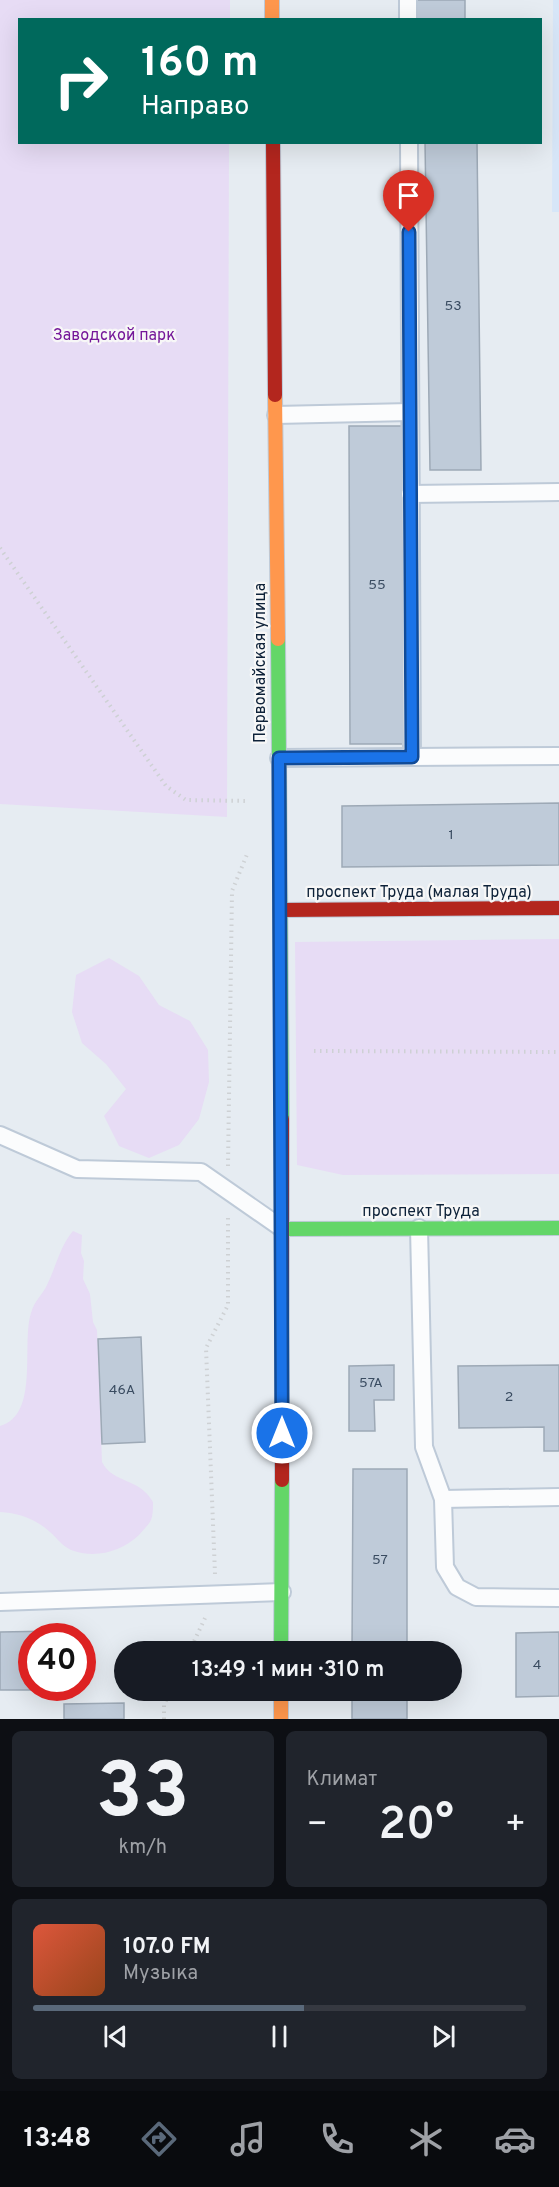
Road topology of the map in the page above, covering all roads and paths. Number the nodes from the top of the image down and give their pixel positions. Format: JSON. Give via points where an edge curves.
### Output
{"nodes":[{"id":1,"x":272,"y":0,"type":"edge"},
{"id":2,"x":408,"y":0,"type":"edge"},
{"id":3,"x":272,"y":18,"type":"edge"},
{"id":4,"x":408,"y":18,"type":"edge"},
{"id":5,"x":273,"y":144,"type":"edge"},
{"id":6,"x":409,"y":144,"type":"edge"},
{"id":7,"x":410,"y":412,"type":"junction"},
{"id":8,"x":276,"y":415,"type":"junction"},
{"id":9,"x":559,"y":492,"type":"edge"},
{"id":10,"x":411,"y":494,"type":"junction"},
{"id":11,"x":0,"y":548,"type":"edge"},
{"id":12,"x":559,"y":756,"type":"edge"},
{"id":13,"x":412,"y":757,"type":"junction"},
{"id":14,"x":279,"y":758,"type":"junction"},
{"id":15,"x":249,"y":801,"type":"dead end"},
{"id":16,"x":249,"y":849,"type":"dead end"},
{"id":17,"x":559,"y":908,"type":"edge"},
{"id":18,"x":280,"y":910,"type":"junction"},
{"id":19,"x":314,"y":1051,"type":"dead end"},
{"id":20,"x":559,"y":1052,"type":"edge"},
{"id":21,"x":0,"y":1135,"type":"edge"},
{"id":22,"x":228,"y":1191,"type":"junction"},
{"id":23,"x":419,"y":1228,"type":"junction"},
{"id":24,"x":559,"y":1228,"type":"edge"},
{"id":25,"x":282,"y":1229,"type":"junction"},
{"id":26,"x":559,"y":1497,"type":"edge"},
{"id":27,"x":443,"y":1499,"type":"junction"},
{"id":28,"x":282,"y":1592,"type":"junction"},
{"id":29,"x":215,"y":1594,"type":"junction"},
{"id":30,"x":559,"y":1598,"type":"edge"},
{"id":31,"x":0,"y":1602,"type":"edge"},
{"id":32,"x":194,"y":1641,"type":"edge"},
{"id":33,"x":281,"y":1641,"type":"edge"},
{"id":34,"x":166,"y":1701,"type":"edge"},
{"id":35,"x":281,"y":1701,"type":"edge"},
{"id":36,"x":164,"y":1719,"type":"edge"},
{"id":37,"x":281,"y":1719,"type":"edge"}],
"edges":[{"from":1,"to":3,"type":"street"},
{"from":2,"to":4,"type":"lane"},
{"from":5,"to":8,"type":"street","name":"Первомайская улица"},
{"from":6,"to":7,"type":"lane"},
{"from":7,"to":8,"type":"lane"},
{"from":7,"to":10,"type":"lane"},
{"from":8,"to":14,"type":"street","name":"Первомайская улица"},
{"from":9,"to":10,"type":"lane"},
{"from":10,"to":13,"type":"lane"},
{"from":11,"to":15,"type":"path","via":[[166,786],[186,800]]},
{"from":12,"to":13,"type":"lane"},
{"from":13,"to":14,"type":"lane"},
{"from":14,"to":18,"type":"street","name":"Первомайская улица"},
{"from":16,"to":22,"type":"path","via":[[232,891]]},
{"from":17,"to":18,"type":"street","name":"проспект Труда (малая Труда)"},
{"from":18,"to":25,"type":"street","name":"Первомайская улица"},
{"from":19,"to":20,"type":"path"},
{"from":21,"to":22,"type":"lane","via":[[77,1169],[201,1172]]},
{"from":22,"to":25,"type":"lane"},
{"from":22,"to":29,"type":"path","via":[[228,1305],[206,1348]]},
{"from":23,"to":24,"type":"street","name":"проспект Труда"},
{"from":23,"to":25,"type":"street","name":"проспект Труда"},
{"from":23,"to":27,"type":"lane","via":[[424,1447]]},
{"from":25,"to":28,"type":"street","name":"Первомайская улица"},
{"from":26,"to":27,"type":"lane"},
{"from":27,"to":30,"type":"lane","via":[[445,1567],[457,1587],[476,1597]]},
{"from":28,"to":29,"type":"lane"},
{"from":28,"to":33,"type":"street","name":"Первомайская улица"},
{"from":29,"to":31,"type":"lane"},
{"from":29,"to":32,"type":"path"},
{"from":34,"to":36,"type":"path"},
{"from":35,"to":37,"type":"street"}]}
